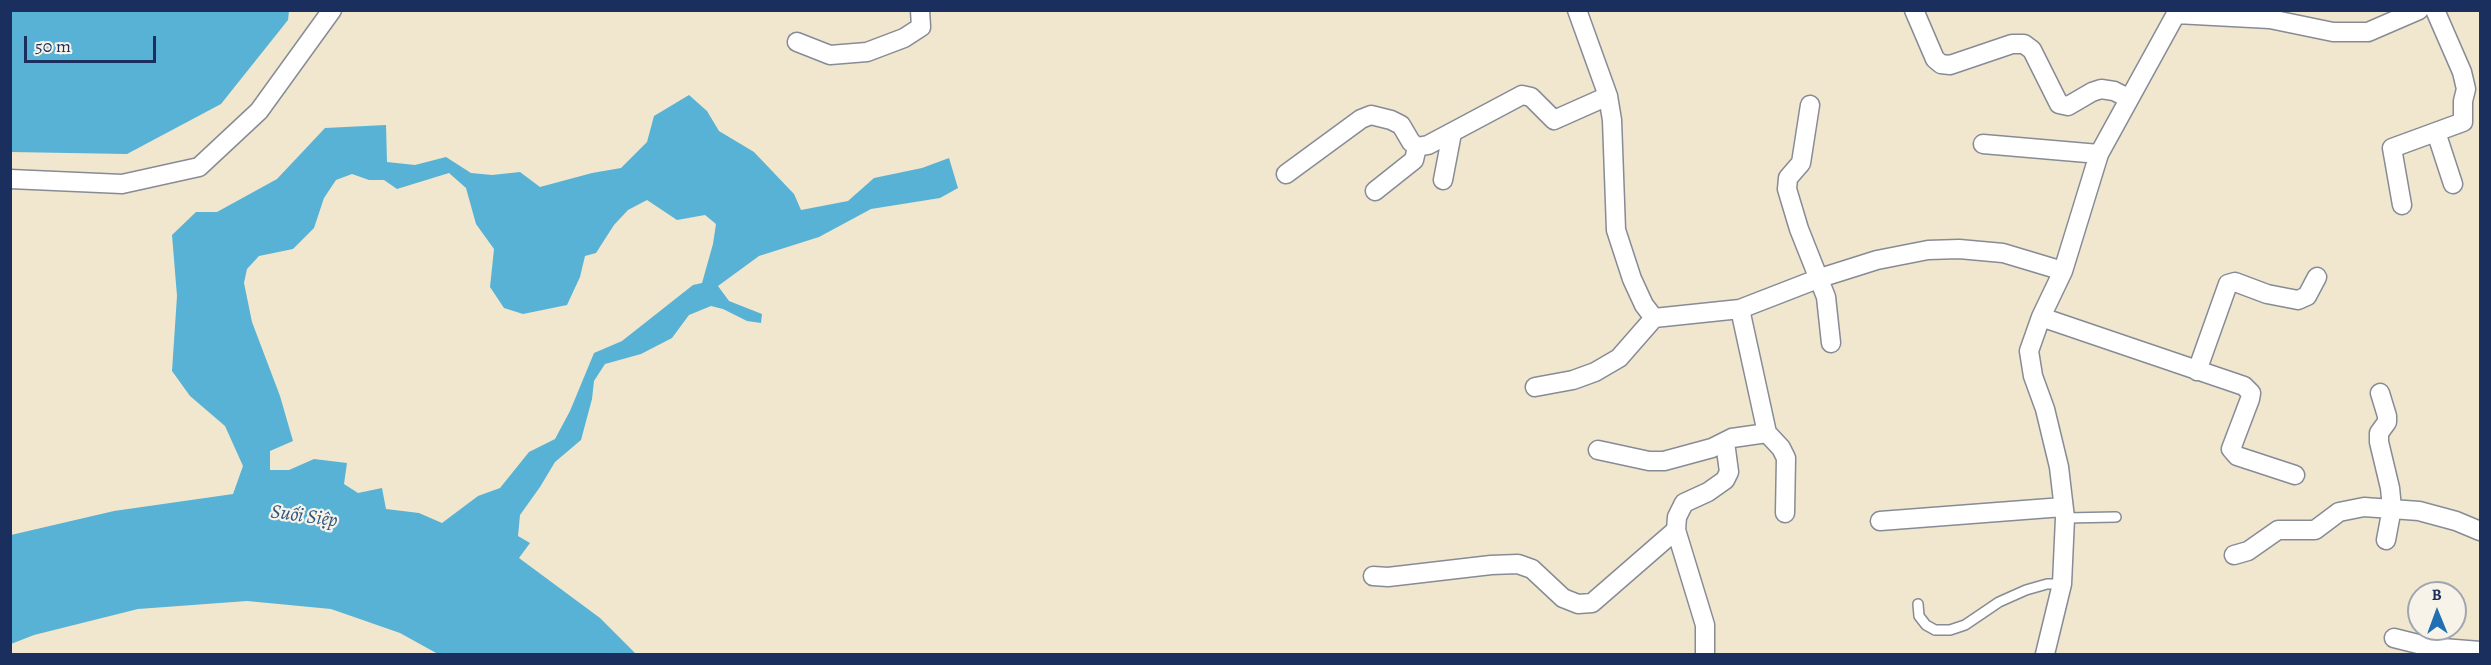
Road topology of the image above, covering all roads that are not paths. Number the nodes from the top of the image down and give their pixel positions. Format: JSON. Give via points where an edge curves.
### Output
{"nodes":[{"id":1,"x":332,"y":10,"type":"edge"},
{"id":2,"x":920,"y":10,"type":"edge"},
{"id":3,"x":1577,"y":10,"type":"edge"},
{"id":4,"x":1914,"y":10,"type":"edge"},
{"id":5,"x":2419,"y":10,"type":"edge"},
{"id":6,"x":2435,"y":10,"type":"edge"},
{"id":7,"x":2175,"y":12,"type":"edge"},
{"id":8,"x":797,"y":42,"type":"dead end"},
{"id":9,"x":1608,"y":96,"type":"junction"},
{"id":10,"x":2128,"y":98,"type":"junction"},
{"id":11,"x":1810,"y":105,"type":"dead end"},
{"id":12,"x":2436,"y":132,"type":"junction"},
{"id":13,"x":1452,"y":133,"type":"junction"},
{"id":14,"x":1983,"y":144,"type":"dead end"},
{"id":15,"x":1417,"y":147,"type":"junction"},
{"id":16,"x":2098,"y":154,"type":"junction"},
{"id":17,"x":1286,"y":174,"type":"dead end"},
{"id":18,"x":10,"y":179,"type":"edge"},
{"id":19,"x":1443,"y":180,"type":"dead end"},
{"id":20,"x":2453,"y":184,"type":"dead end"},
{"id":21,"x":1375,"y":191,"type":"dead end"},
{"id":22,"x":2402,"y":205,"type":"dead end"},
{"id":23,"x":2063,"y":271,"type":"junction"},
{"id":24,"x":2317,"y":277,"type":"dead end"},
{"id":25,"x":1820,"y":278,"type":"junction"},
{"id":26,"x":1740,"y":309,"type":"junction"},
{"id":27,"x":2041,"y":317,"type":"junction"},
{"id":28,"x":1654,"y":318,"type":"junction"},
{"id":29,"x":1831,"y":343,"type":"dead end"},
{"id":30,"x":2197,"y":371,"type":"junction"},
{"id":31,"x":1535,"y":387,"type":"dead end"},
{"id":32,"x":2380,"y":393,"type":"dead end"},
{"id":33,"x":1767,"y":433,"type":"junction"},
{"id":34,"x":1725,"y":442,"type":"junction"},
{"id":35,"x":1598,"y":450,"type":"dead end"},
{"id":36,"x":2295,"y":475,"type":"dead end"},
{"id":37,"x":2392,"y":508,"type":"junction"},
{"id":38,"x":2064,"y":512,"type":"junction"},
{"id":39,"x":1785,"y":513,"type":"dead end"},
{"id":40,"x":2116,"y":517,"type":"dead end"},
{"id":41,"x":1880,"y":520,"type":"dead end"},
{"id":42,"x":1676,"y":530,"type":"junction"},
{"id":43,"x":2481,"y":531,"type":"edge"},
{"id":44,"x":2386,"y":540,"type":"dead end"},
{"id":45,"x":2234,"y":555,"type":"dead end"},
{"id":46,"x":1373,"y":576,"type":"dead end"},
{"id":47,"x":2062,"y":584,"type":"junction"},
{"id":48,"x":1918,"y":604,"type":"dead end"},
{"id":49,"x":2394,"y":638,"type":"dead end"},
{"id":50,"x":2481,"y":651,"type":"edge"},
{"id":51,"x":1705,"y":654,"type":"edge"},
{"id":52,"x":2045,"y":654,"type":"edge"}],
"edges":[{"from":1,"to":18,"type":"street","via":[[259,111],[199,167],[122,184]]},
{"from":2,"to":8,"type":"street","via":[[921,27],[867,52],[830,55]]},
{"from":3,"to":9,"type":"street"},
{"from":4,"to":10,"type":"street","via":[[1935,59],[1941,64],[1950,65],[2012,44],[2024,44],[2032,51],[2058,104],[2068,106],[2101,89]]},
{"from":5,"to":7,"type":"street","via":[[2368,32],[2332,32],[2270,19]]},
{"from":6,"to":12,"type":"street","via":[[2466,89],[2463,122]]},
{"from":7,"to":10,"type":"street"},
{"from":9,"to":13,"type":"street","via":[[1554,120],[1531,97],[1522,96]]},
{"from":9,"to":28,"type":"street","via":[[1616,230],[1632,279]]},
{"from":10,"to":16,"type":"street"},
{"from":11,"to":25,"type":"street","via":[[1801,163],[1788,178],[1787,189]]},
{"from":12,"to":20,"type":"street"},
{"from":12,"to":22,"type":"street","via":[[2392,148]]},
{"from":13,"to":15,"type":"street","via":[[1428,146]]},
{"from":13,"to":19,"type":"street"},
{"from":14,"to":16,"type":"street"},
{"from":15,"to":17,"type":"street","via":[[1401,125],[1371,115]]},
{"from":15,"to":21,"type":"street","via":[[1414,160]]},
{"from":16,"to":23,"type":"street"},
{"from":23,"to":25,"type":"street","via":[[2003,253],[1959,249],[1928,250],[1877,260]]},
{"from":23,"to":27,"type":"street"},
{"from":24,"to":30,"type":"street","via":[[2307,296],[2298,300],[2235,282],[2228,284]]},
{"from":25,"to":26,"type":"street"},
{"from":25,"to":29,"type":"street"},
{"from":26,"to":28,"type":"street"},
{"from":26,"to":33,"type":"street"},
{"from":27,"to":30,"type":"street"},
{"from":27,"to":38,"type":"street","via":[[2030,351],[2033,376],[2059,467]]},
{"from":28,"to":31,"type":"street","via":[[1618,358],[1595,372]]},
{"from":30,"to":36,"type":"street","via":[[2244,386],[2251,393],[2232,444],[2237,456]]},
{"from":32,"to":37,"type":"street","via":[[2387,416],[2379,442]]},
{"from":33,"to":34,"type":"street"},
{"from":33,"to":39,"type":"street","via":[[1786,458]]},
{"from":34,"to":35,"type":"street","via":[[1664,461]]},
{"from":34,"to":42,"type":"street","via":[[1729,472],[1725,480],[1684,503]]},
{"from":37,"to":43,"type":"street","via":[[2456,521]]},
{"from":37,"to":44,"type":"street"},
{"from":37,"to":45,"type":"street","via":[[2364,507],[2339,512],[2315,530],[2278,530],[2253,548]]},
{"from":38,"to":40,"type":"lane"},
{"from":38,"to":41,"type":"street"},
{"from":38,"to":47,"type":"street"},
{"from":42,"to":46,"type":"street","via":[[1592,603],[1578,604],[1563,598],[1532,569],[1518,564]]},
{"from":42,"to":51,"type":"street","via":[[1706,626]]},
{"from":47,"to":48,"type":"lane","via":[[2026,590],[1950,630],[1935,630],[1926,625],[1919,616]]},
{"from":47,"to":52,"type":"street"},
{"from":49,"to":50,"type":"street","via":[[2430,647]]}]}
